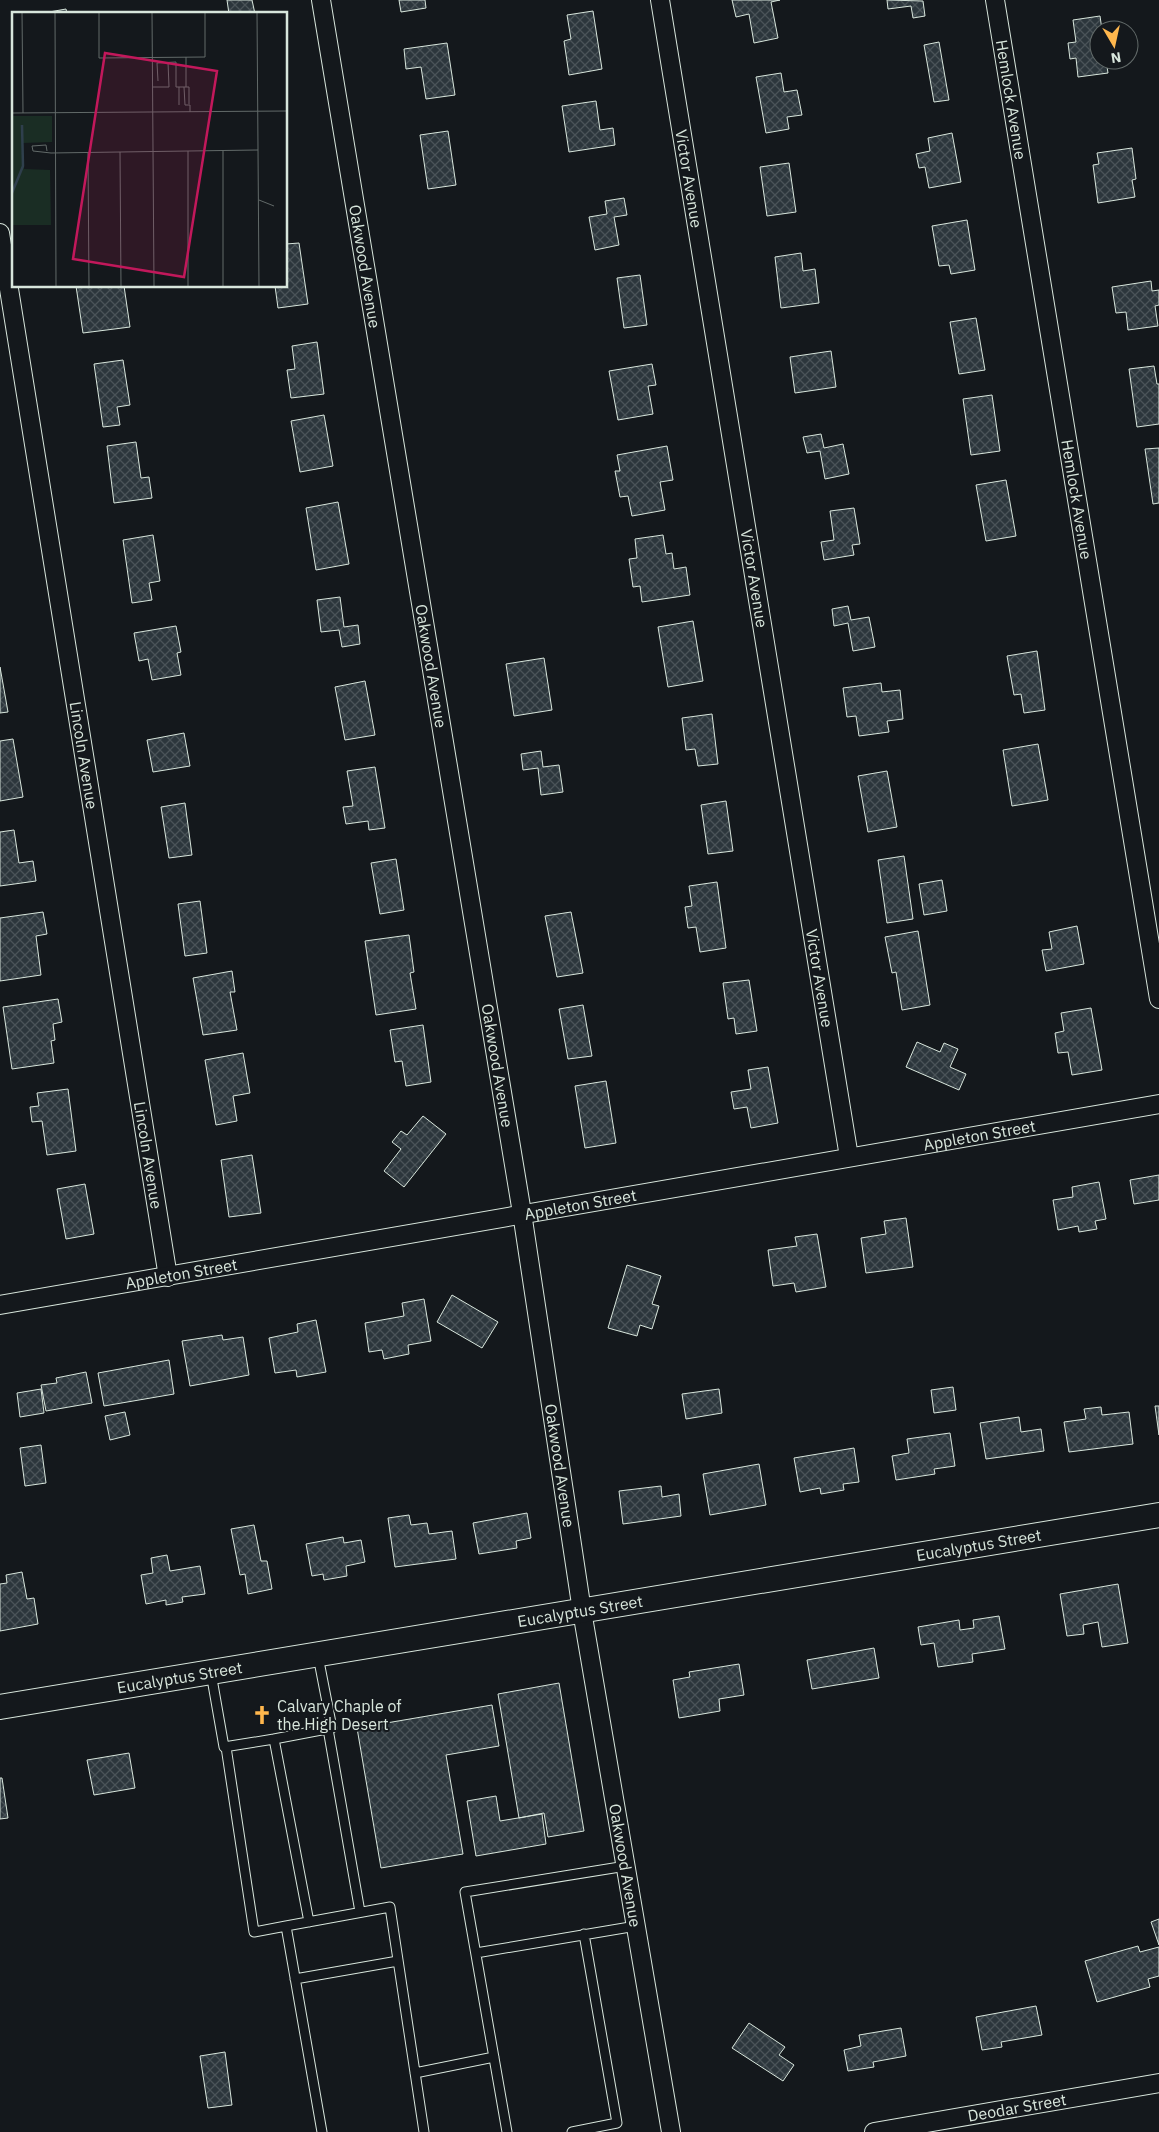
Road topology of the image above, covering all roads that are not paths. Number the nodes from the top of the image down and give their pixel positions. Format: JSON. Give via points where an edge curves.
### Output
{"nodes":[{"id":1,"x":321,"y":0,"type":"edge"},
{"id":2,"x":660,"y":0,"type":"edge"},
{"id":3,"x":995,"y":0,"type":"edge"},
{"id":4,"x":0,"y":233,"type":"edge"},
{"id":5,"x":1159,"y":999,"type":"edge"},
{"id":6,"x":1159,"y":1104,"type":"edge"},
{"id":7,"x":849,"y":1157,"type":"junction"},
{"id":8,"x":522,"y":1213,"type":"junction"},
{"id":9,"x":168,"y":1277,"type":"junction"},
{"id":10,"x":0,"y":1305,"type":"edge"},
{"id":11,"x":1159,"y":1515,"type":"edge"},
{"id":12,"x":582,"y":1611,"type":"junction"},
{"id":13,"x":317,"y":1654,"type":"junction"},
{"id":14,"x":211,"y":1672,"type":"junction"},
{"id":15,"x":0,"y":1707,"type":"edge"},
{"id":16,"x":328,"y":1729,"type":"junction"},
{"id":17,"x":274,"y":1739,"type":"junction"},
{"id":18,"x":226,"y":1747,"type":"junction"},
{"id":19,"x":626,"y":1866,"type":"junction"},
{"id":20,"x":360,"y":1912,"type":"junction"},
{"id":21,"x":309,"y":1922,"type":"junction"},
{"id":22,"x":286,"y":1926,"type":"junction"},
{"id":23,"x":636,"y":1926,"type":"junction"},
{"id":24,"x":584,"y":1934,"type":"junction"},
{"id":25,"x":476,"y":1953,"type":"junction"},
{"id":26,"x":398,"y":1961,"type":"junction"},
{"id":27,"x":295,"y":1979,"type":"junction"},
{"id":28,"x":494,"y":2057,"type":"junction"},
{"id":29,"x":415,"y":2073,"type":"junction"},
{"id":30,"x":1159,"y":2084,"type":"edge"},
{"id":31,"x":322,"y":2132,"type":"edge"},
{"id":32,"x":424,"y":2132,"type":"edge"},
{"id":33,"x":507,"y":2132,"type":"edge"},
{"id":34,"x":572,"y":2132,"type":"edge"},
{"id":35,"x":671,"y":2132,"type":"edge"},
{"id":36,"x":874,"y":2132,"type":"edge"}],
"edges":[{"from":1,"to":8,"type":"street","name":"Oakwood Avenue"},
{"from":2,"to":7,"type":"street","name":"Victor Avenue"},
{"from":3,"to":5,"type":"street","name":"Hemlock Avenue"},
{"from":4,"to":9,"type":"street","name":"Lincoln Avenue"},
{"from":6,"to":7,"type":"street","name":"Appleton Street"},
{"from":7,"to":8,"type":"street","name":"Appleton Street"},
{"from":8,"to":9,"type":"street","name":"Appleton Street"},
{"from":8,"to":12,"type":"street","name":"Oakwood Avenue"},
{"from":9,"to":10,"type":"street","name":"Appleton Street"},
{"from":11,"to":12,"type":"main road","name":"Eucalyptus Street"},
{"from":12,"to":13,"type":"main road","name":"Eucalyptus Street"},
{"from":12,"to":19,"type":"street","name":"Oakwood Avenue"},
{"from":13,"to":14,"type":"main road","name":"Eucalyptus Street"},
{"from":13,"to":16,"type":"lane","via":[[332,1728]]},
{"from":14,"to":15,"type":"main road","name":"Eucalyptus Street"},
{"from":14,"to":18,"type":"lane"},
{"from":16,"to":17,"type":"lane"},
{"from":16,"to":20,"type":"lane"},
{"from":17,"to":18,"type":"lane"},
{"from":17,"to":21,"type":"lane"},
{"from":18,"to":22,"type":"lane","via":[[254,1932]]},
{"from":19,"to":23,"type":"street","name":"Oakwood Avenue"},
{"from":19,"to":25,"type":"lane","via":[[465,1892]]},
{"from":20,"to":21,"type":"lane"},
{"from":20,"to":26,"type":"lane","via":[[390,1907]]},
{"from":21,"to":22,"type":"lane"},
{"from":22,"to":27,"type":"lane"},
{"from":23,"to":24,"type":"lane"},
{"from":23,"to":35,"type":"street","name":"Oakwood Avenue"},
{"from":24,"to":25,"type":"lane"},
{"from":24,"to":34,"type":"lane","via":[[617,2123]]},
{"from":25,"to":28,"type":"lane"},
{"from":26,"to":27,"type":"lane"},
{"from":26,"to":29,"type":"lane"},
{"from":27,"to":31,"type":"lane"},
{"from":28,"to":29,"type":"lane"},
{"from":28,"to":33,"type":"lane"},
{"from":29,"to":32,"type":"lane"},
{"from":30,"to":36,"type":"street","name":"Deodar Street"}]}
